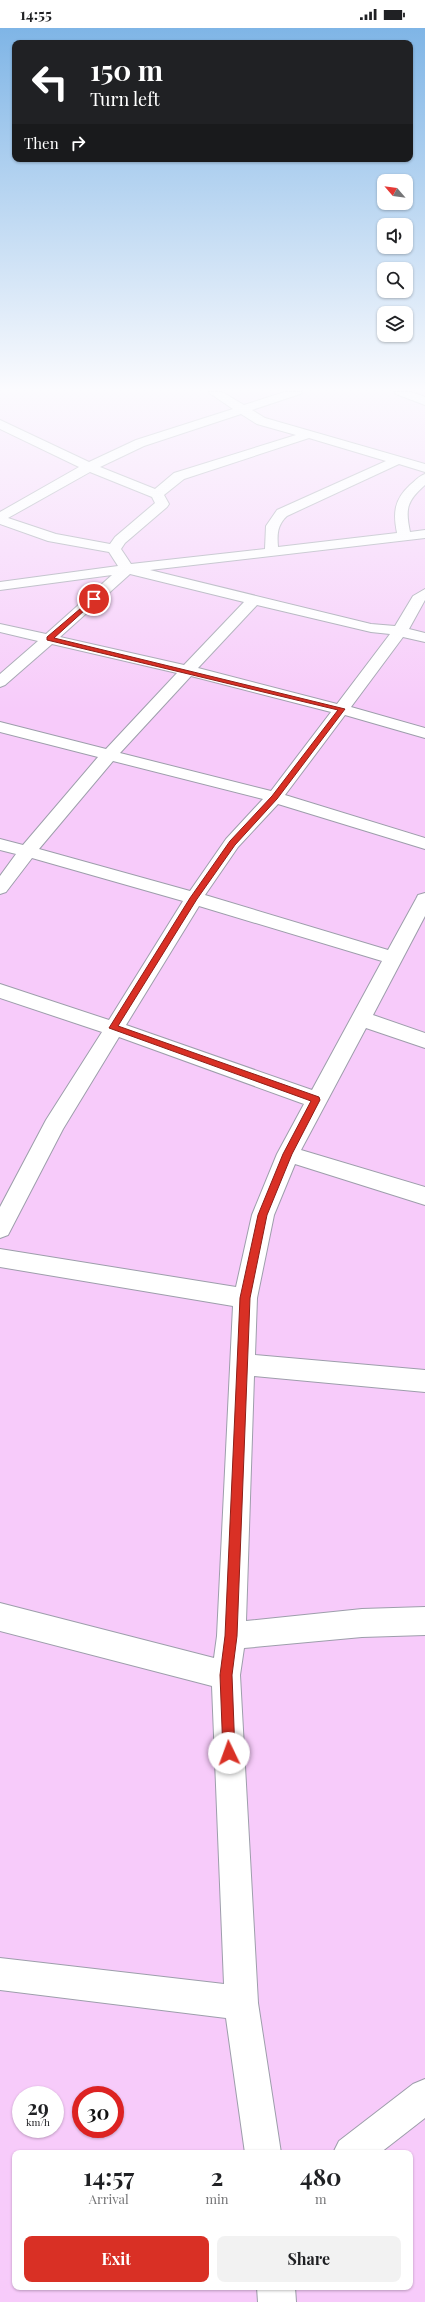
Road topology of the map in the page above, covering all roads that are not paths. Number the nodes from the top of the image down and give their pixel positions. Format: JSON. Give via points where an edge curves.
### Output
{"nodes":[{"id":1,"x":35,"y":498,"type":"edge"},
{"id":2,"x":159,"y":498,"type":"edge"},
{"id":3,"x":315,"y":498,"type":"edge"},
{"id":4,"x":403,"y":498,"type":"edge"},
{"id":5,"x":0,"y":518,"type":"edge"},
{"id":6,"x":425,"y":534,"type":"edge"},
{"id":7,"x":404,"y":536,"type":"junction"},
{"id":8,"x":114,"y":549,"type":"junction"},
{"id":9,"x":272,"y":553,"type":"junction"},
{"id":10,"x":127,"y":569,"type":"junction"},
{"id":11,"x":0,"y":586,"type":"edge"},
{"id":12,"x":425,"y":593,"type":"edge"},
{"id":13,"x":254,"y":600,"type":"junction"},
{"id":14,"x":0,"y":628,"type":"edge"},
{"id":15,"x":400,"y":631,"type":"junction"},
{"id":16,"x":425,"y":638,"type":"edge"},
{"id":17,"x":49,"y":639,"type":"junction"},
{"id":18,"x":188,"y":670,"type":"junction"},
{"id":19,"x":0,"y":682,"type":"edge"},
{"id":20,"x":342,"y":709,"type":"junction"},
{"id":21,"x":0,"y":727,"type":"edge"},
{"id":22,"x":425,"y":733,"type":"edge"},
{"id":23,"x":110,"y":755,"type":"junction"},
{"id":24,"x":275,"y":797,"type":"junction"},
{"id":25,"x":0,"y":844,"type":"edge"},
{"id":26,"x":425,"y":844,"type":"edge"},
{"id":27,"x":26,"y":852,"type":"junction"},
{"id":28,"x":0,"y":888,"type":"edge"},
{"id":29,"x":194,"y":898,"type":"junction"},
{"id":30,"x":425,"y":899,"type":"edge"},
{"id":31,"x":392,"y":958,"type":"junction"},
{"id":32,"x":0,"y":991,"type":"edge"},
{"id":33,"x":362,"y":1018,"type":"junction"},
{"id":34,"x":113,"y":1028,"type":"junction"},
{"id":35,"x":425,"y":1041,"type":"edge"},
{"id":36,"x":316,"y":1100,"type":"junction"},
{"id":37,"x":288,"y":1154,"type":"junction"},
{"id":38,"x":425,"y":1196,"type":"edge"},
{"id":39,"x":0,"y":1229,"type":"edge"},
{"id":40,"x":0,"y":1258,"type":"edge"},
{"id":41,"x":245,"y":1298,"type":"junction"},
{"id":42,"x":241,"y":1364,"type":"junction"},
{"id":43,"x":425,"y":1381,"type":"edge"},
{"id":44,"x":0,"y":1617,"type":"edge"},
{"id":45,"x":425,"y":1621,"type":"edge"},
{"id":46,"x":231,"y":1636,"type":"junction"},
{"id":47,"x":226,"y":1675,"type":"junction"},
{"id":48,"x":0,"y":1974,"type":"edge"},
{"id":49,"x":241,"y":2003,"type":"junction"},
{"id":50,"x":425,"y":2096,"type":"edge"},
{"id":51,"x":262,"y":2150,"type":"edge"},
{"id":52,"x":355,"y":2150,"type":"edge"},
{"id":53,"x":276,"y":2290,"type":"edge"},
{"id":54,"x":277,"y":2302,"type":"edge"}],
"edges":[{"from":1,"to":5,"type":"street"},
{"from":2,"to":8,"type":"street","via":[[162,504],[120,540]]},
{"from":3,"to":9,"type":"street","via":[[275,518],[271,528]]},
{"from":4,"to":7,"type":"street","via":[[400,515]]},
{"from":5,"to":8,"type":"street","via":[[53,538]]},
{"from":6,"to":7,"type":"street"},
{"from":7,"to":9,"type":"street"},
{"from":8,"to":10,"type":"street"},
{"from":9,"to":10,"type":"street"},
{"from":10,"to":11,"type":"street"},
{"from":10,"to":13,"type":"street"},
{"from":10,"to":17,"type":"street"},
{"from":12,"to":15,"type":"street","via":[[418,599]]},
{"from":13,"to":15,"type":"street","via":[[371,628]]},
{"from":13,"to":18,"type":"street"},
{"from":14,"to":17,"type":"street"},
{"from":15,"to":16,"type":"street"},
{"from":15,"to":20,"type":"street"},
{"from":17,"to":18,"type":"street"},
{"from":17,"to":19,"type":"street"},
{"from":18,"to":20,"type":"street"},
{"from":18,"to":23,"type":"street"},
{"from":20,"to":22,"type":"street"},
{"from":20,"to":24,"type":"street"},
{"from":21,"to":23,"type":"street"},
{"from":23,"to":24,"type":"street"},
{"from":23,"to":27,"type":"street"},
{"from":24,"to":26,"type":"street"},
{"from":24,"to":29,"type":"street","via":[[232,843]]},
{"from":25,"to":27,"type":"street"},
{"from":27,"to":28,"type":"street"},
{"from":27,"to":29,"type":"street"},
{"from":29,"to":31,"type":"street"},
{"from":29,"to":34,"type":"street"},
{"from":30,"to":31,"type":"street"},
{"from":31,"to":33,"type":"street"},
{"from":32,"to":34,"type":"street"},
{"from":33,"to":35,"type":"street"},
{"from":33,"to":36,"type":"street"},
{"from":34,"to":36,"type":"street"},
{"from":34,"to":39,"type":"street","via":[[54,1126]]},
{"from":36,"to":37,"type":"street"},
{"from":37,"to":38,"type":"street"},
{"from":37,"to":41,"type":"street","via":[[262,1215]]},
{"from":40,"to":41,"type":"street"},
{"from":41,"to":42,"type":"street"},
{"from":42,"to":43,"type":"street"},
{"from":42,"to":46,"type":"street"},
{"from":44,"to":47,"type":"street"},
{"from":45,"to":46,"type":"street","via":[[362,1623]]},
{"from":46,"to":47,"type":"street"},
{"from":47,"to":49,"type":"street"},
{"from":48,"to":49,"type":"street"},
{"from":49,"to":51,"type":"street"},
{"from":50,"to":52,"type":"street"},
{"from":53,"to":54,"type":"street"}]}
